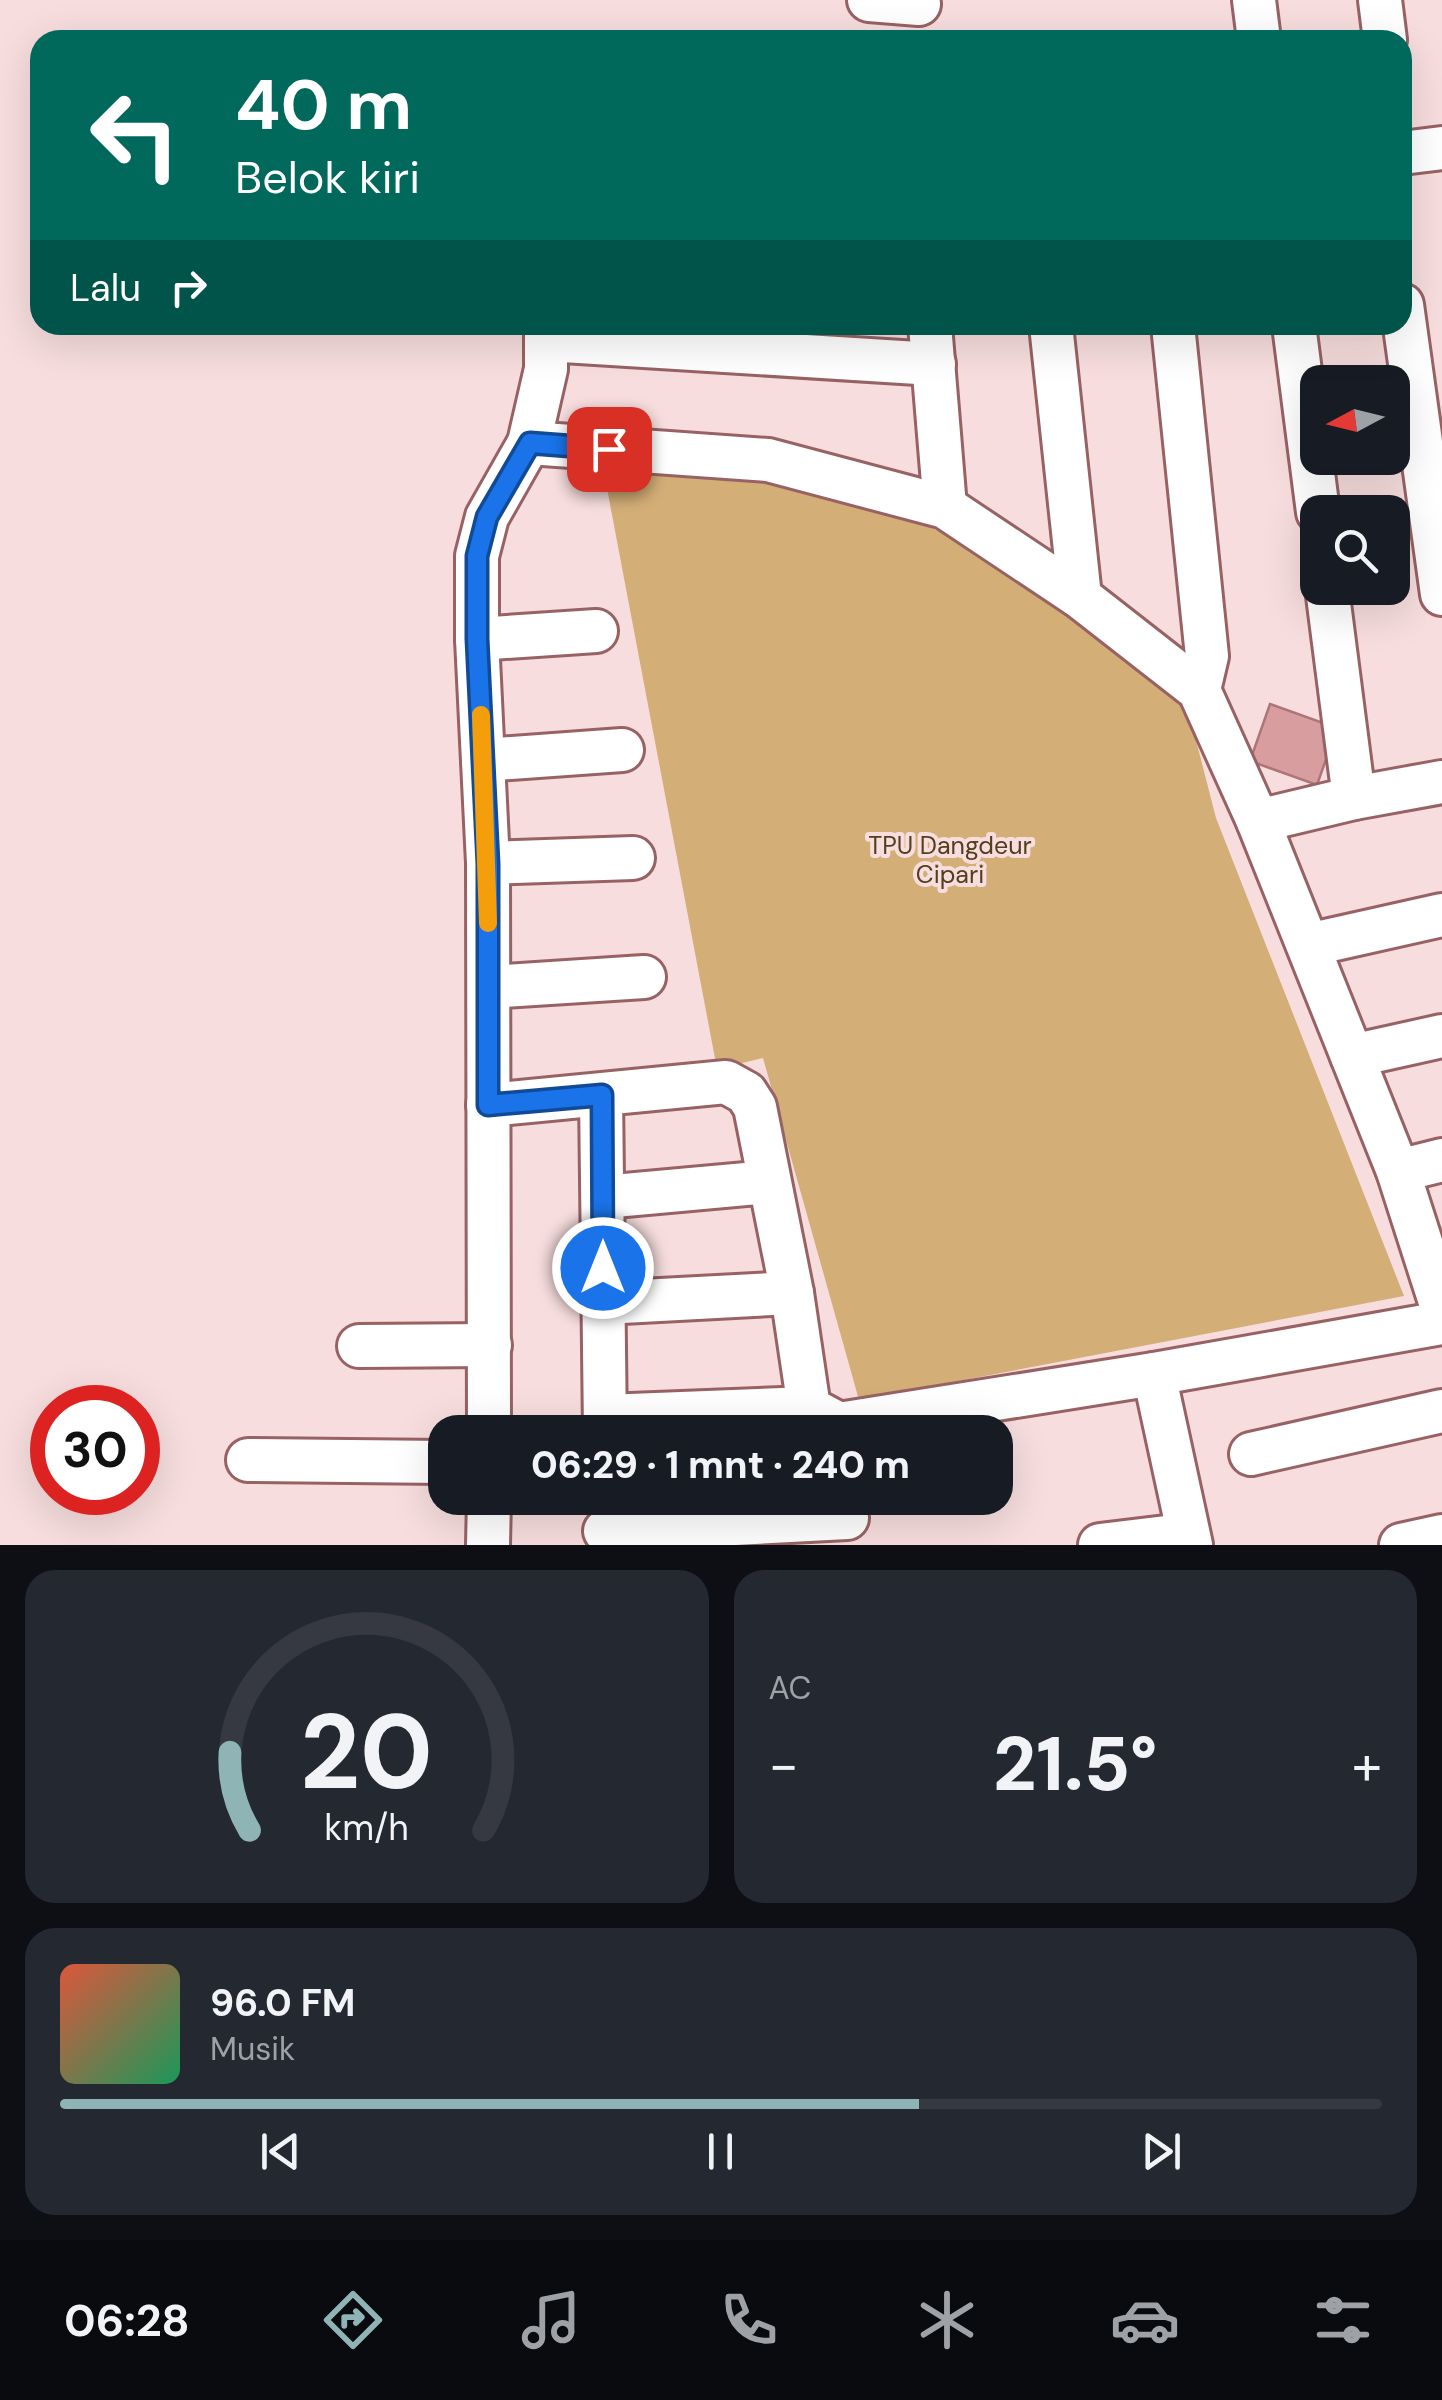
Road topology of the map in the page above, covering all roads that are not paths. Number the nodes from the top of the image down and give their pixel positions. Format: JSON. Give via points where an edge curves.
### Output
{"nodes":[{"id":1,"x":870,"y":0,"type":"edge"},
{"id":2,"x":1254,"y":0,"type":"edge"},
{"id":3,"x":1380,"y":0,"type":"edge"},
{"id":4,"x":921,"y":15,"type":"edge"},
{"id":5,"x":1258,"y":30,"type":"edge"},
{"id":6,"x":1384,"y":30,"type":"edge"},
{"id":7,"x":1442,"y":148,"type":"edge"},
{"id":8,"x":1412,"y":152,"type":"edge"},
{"id":9,"x":546,"y":335,"type":"edge"},
{"id":10,"x":642,"y":335,"type":"edge"},
{"id":11,"x":1052,"y":335,"type":"edge"},
{"id":12,"x":1174,"y":335,"type":"edge"},
{"id":13,"x":1295,"y":335,"type":"edge"},
{"id":14,"x":1406,"y":335,"type":"edge"},
{"id":15,"x":932,"y":344,"type":"edge"},
{"id":16,"x":530,"y":443,"type":"junction"},
{"id":17,"x":1316,"y":495,"type":"edge"},
{"id":18,"x":945,"y":507,"type":"junction"},
{"id":19,"x":1442,"y":594,"type":"edge"},
{"id":20,"x":1080,"y":597,"type":"junction"},
{"id":21,"x":1330,"y":605,"type":"edge"},
{"id":22,"x":596,"y":631,"type":"dead end"},
{"id":23,"x":477,"y":639,"type":"junction"},
{"id":24,"x":1199,"y":690,"type":"junction"},
{"id":25,"x":622,"y":750,"type":"dead end"},
{"id":26,"x":483,"y":760,"type":"junction"},
{"id":27,"x":1442,"y":782,"type":"edge"},
{"id":28,"x":1354,"y":798,"type":"junction"},
{"id":29,"x":1258,"y":821,"type":"junction"},
{"id":30,"x":633,"y":858,"type":"dead end"},
{"id":31,"x":488,"y":864,"type":"junction"},
{"id":32,"x":1442,"y":914,"type":"edge"},
{"id":33,"x":1308,"y":945,"type":"junction"},
{"id":34,"x":644,"y":978,"type":"dead end"},
{"id":35,"x":489,"y":988,"type":"junction"},
{"id":36,"x":1442,"y":1036,"type":"edge"},
{"id":37,"x":1352,"y":1056,"type":"junction"},
{"id":38,"x":602,"y":1095,"type":"junction"},
{"id":39,"x":488,"y":1105,"type":"junction"},
{"id":40,"x":1442,"y":1160,"type":"edge"},
{"id":41,"x":1398,"y":1171,"type":"junction"},
{"id":42,"x":768,"y":1182,"type":"junction"},
{"id":43,"x":602,"y":1197,"type":"junction"},
{"id":44,"x":1439,"y":1285,"type":"edge"},
{"id":45,"x":792,"y":1293,"type":"junction"},
{"id":46,"x":603,"y":1304,"type":"junction"},
{"id":47,"x":1442,"y":1323,"type":"edge"},
{"id":48,"x":490,"y":1345,"type":"junction"},
{"id":49,"x":359,"y":1346,"type":"dead end"},
{"id":50,"x":1154,"y":1374,"type":"junction"},
{"id":51,"x":1442,"y":1411,"type":"edge"},
{"id":52,"x":489,"y":1415,"type":"edge"},
{"id":53,"x":604,"y":1415,"type":"edge"},
{"id":54,"x":827,"y":1415,"type":"edge"},
{"id":55,"x":870,"y":1415,"type":"edge"},
{"id":56,"x":1251,"y":1454,"type":"dead end"},
{"id":57,"x":248,"y":1460,"type":"dead end"},
{"id":58,"x":428,"y":1462,"type":"edge"},
{"id":59,"x":489,"y":1515,"type":"edge"},
{"id":60,"x":848,"y":1520,"type":"edge"},
{"id":61,"x":605,"y":1525,"type":"edge"},
{"id":62,"x":1442,"y":1536,"type":"edge"},
{"id":63,"x":1178,"y":1541,"type":"edge"},
{"id":64,"x":488,"y":1545,"type":"edge"},
{"id":65,"x":1100,"y":1545,"type":"edge"},
{"id":66,"x":1401,"y":1545,"type":"edge"}],
"edges":[{"from":1,"to":4,"type":"street"},
{"from":2,"to":5,"type":"street"},
{"from":3,"to":6,"type":"street"},
{"from":7,"to":8,"type":"street"},
{"from":9,"to":16,"type":"street"},
{"from":10,"to":15,"type":"street"},
{"from":11,"to":20,"type":"street"},
{"from":12,"to":24,"type":"street","via":[[1207,656]]},
{"from":13,"to":17,"type":"street"},
{"from":14,"to":19,"type":"street"},
{"from":15,"to":18,"type":"street"},
{"from":16,"to":18,"type":"street","via":[[768,460]]},
{"from":16,"to":23,"type":"street","via":[[487,517],[477,556]]},
{"from":18,"to":20,"type":"street"},
{"from":20,"to":24,"type":"street"},
{"from":21,"to":28,"type":"street"},
{"from":22,"to":23,"type":"street"},
{"from":23,"to":26,"type":"street"},
{"from":24,"to":29,"type":"street"},
{"from":25,"to":26,"type":"street"},
{"from":26,"to":31,"type":"street"},
{"from":27,"to":28,"type":"street"},
{"from":28,"to":29,"type":"street"},
{"from":29,"to":33,"type":"street"},
{"from":30,"to":31,"type":"street"},
{"from":31,"to":35,"type":"street"},
{"from":32,"to":33,"type":"street"},
{"from":33,"to":37,"type":"street"},
{"from":34,"to":35,"type":"street"},
{"from":35,"to":39,"type":"street"},
{"from":36,"to":37,"type":"street"},
{"from":37,"to":41,"type":"street"},
{"from":38,"to":39,"type":"street"},
{"from":38,"to":42,"type":"street","via":[[726,1082],[746,1092],[755,1107]]},
{"from":38,"to":43,"type":"street"},
{"from":39,"to":48,"type":"street"},
{"from":40,"to":41,"type":"street"},
{"from":41,"to":44,"type":"street"},
{"from":42,"to":43,"type":"street"},
{"from":42,"to":45,"type":"street"},
{"from":43,"to":46,"type":"street"},
{"from":45,"to":46,"type":"street"},
{"from":45,"to":54,"type":"street"},
{"from":46,"to":53,"type":"street"},
{"from":47,"to":50,"type":"street"},
{"from":48,"to":49,"type":"street"},
{"from":48,"to":52,"type":"street"},
{"from":50,"to":55,"type":"street"},
{"from":50,"to":63,"type":"street"},
{"from":51,"to":56,"type":"street"},
{"from":57,"to":58,"type":"street"},
{"from":59,"to":64,"type":"street"},
{"from":60,"to":61,"type":"street"},
{"from":62,"to":66,"type":"street"},
{"from":63,"to":65,"type":"street"}]}
